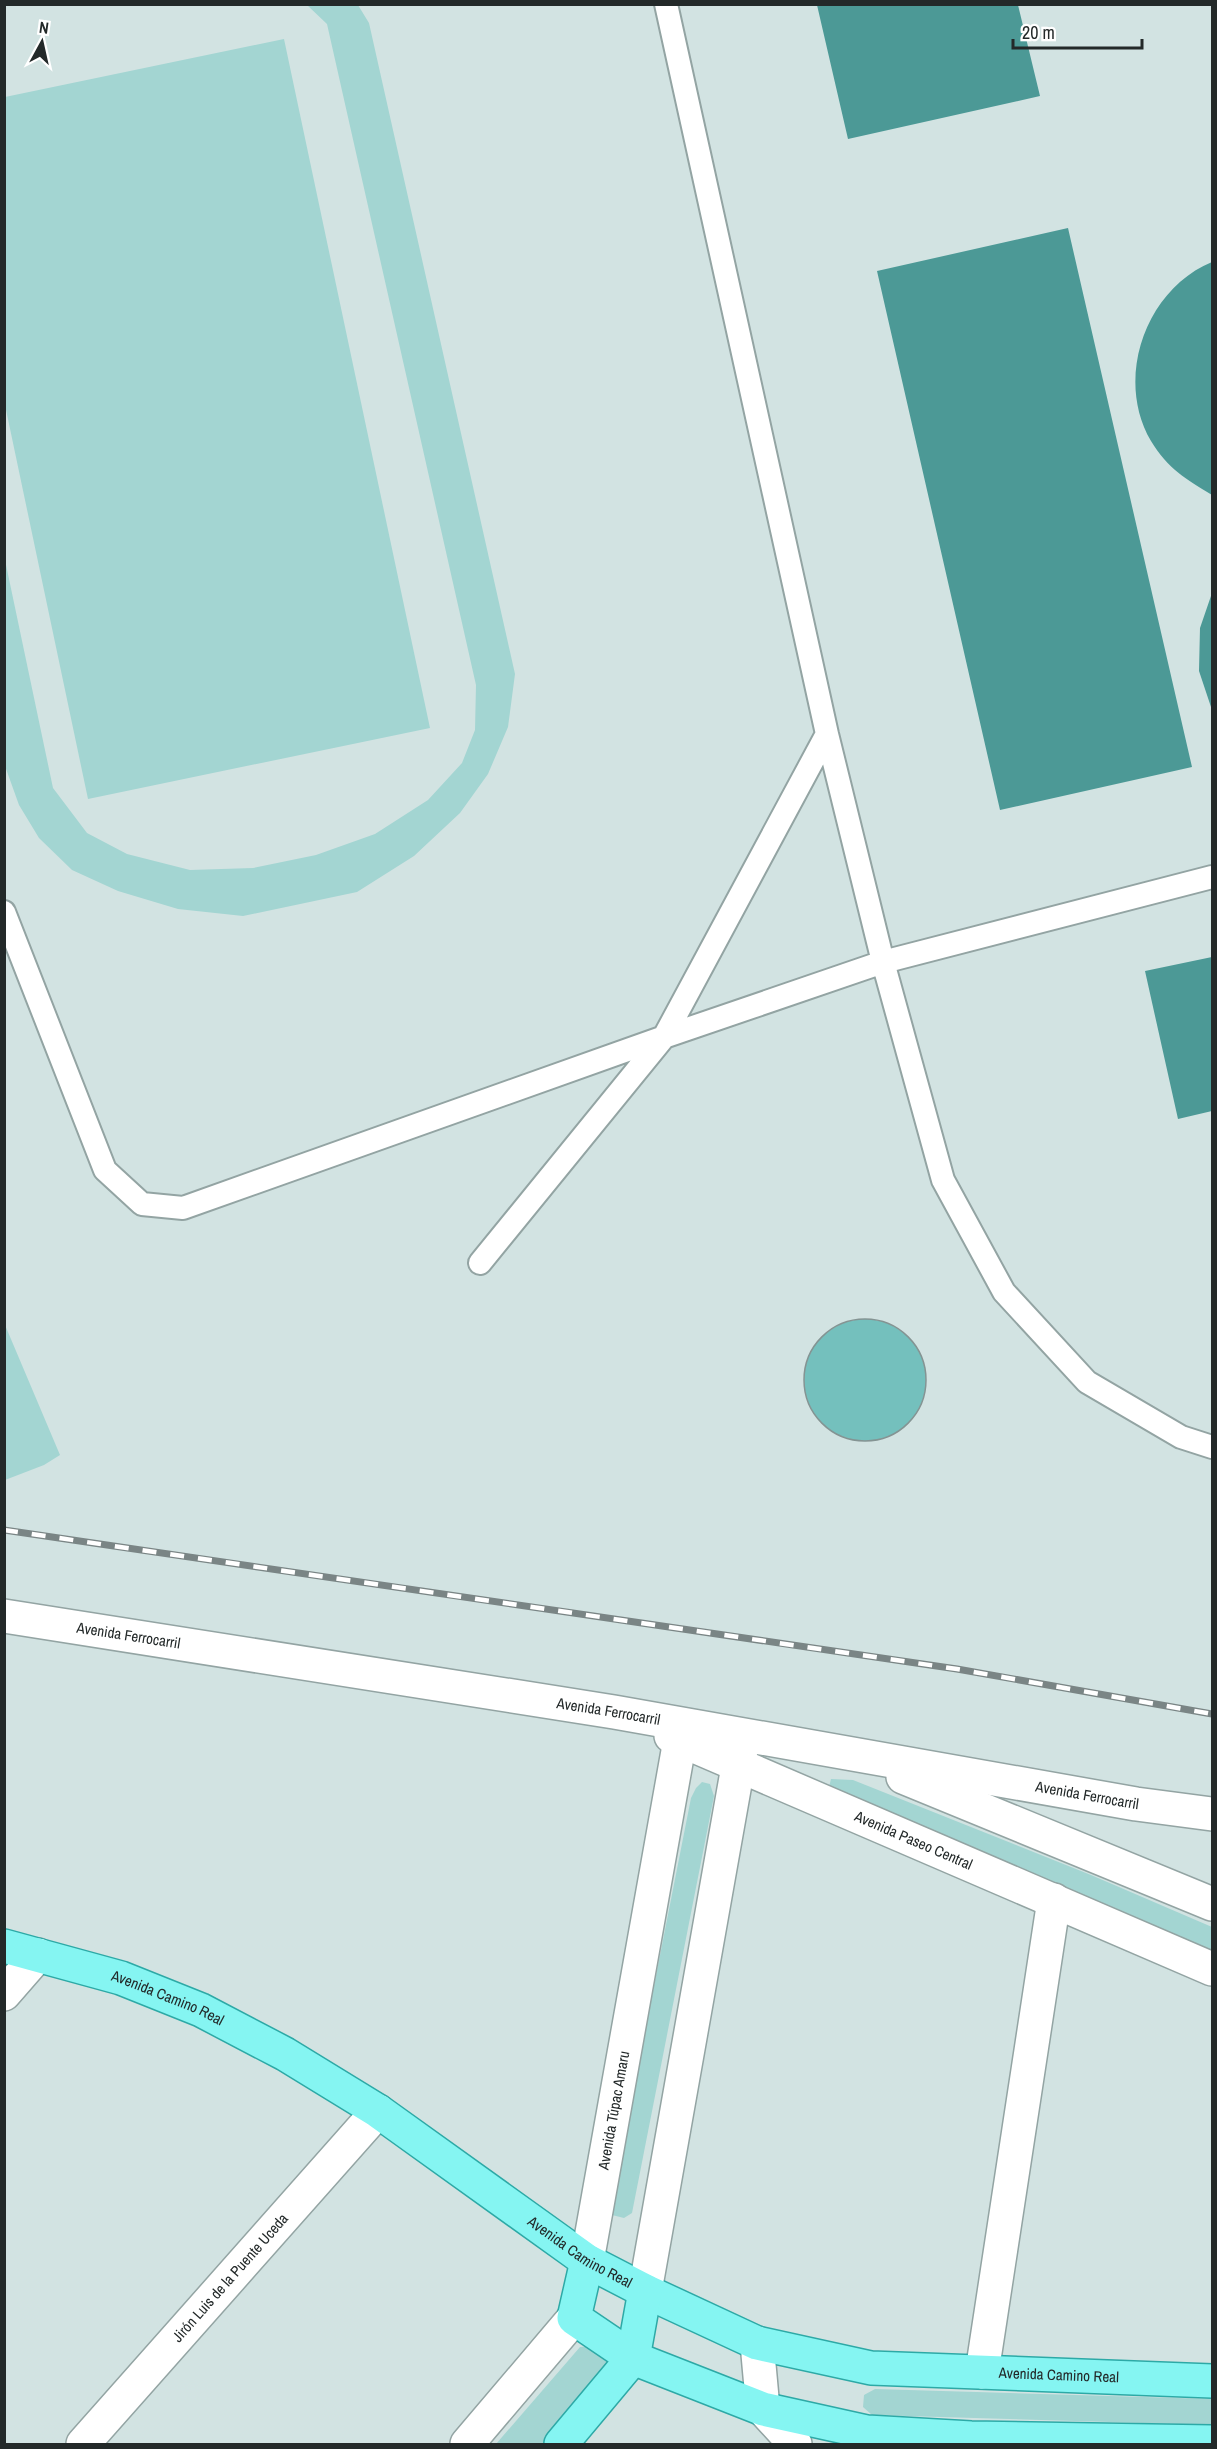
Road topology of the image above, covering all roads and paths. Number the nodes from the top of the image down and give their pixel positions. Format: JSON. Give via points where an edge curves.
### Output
{"nodes":[{"id":1,"x":666,"y":4,"type":"edge"},
{"id":2,"x":827,"y":734,"type":"junction"},
{"id":3,"x":1212,"y":878,"type":"edge"},
{"id":4,"x":4,"y":912,"type":"edge"},
{"id":5,"x":883,"y":962,"type":"junction"},
{"id":6,"x":664,"y":1037,"type":"junction"},
{"id":7,"x":480,"y":1263,"type":"dead end"},
{"id":8,"x":1212,"y":1447,"type":"edge"},
{"id":9,"x":4,"y":1616,"type":"edge"},
{"id":10,"x":614,"y":1712,"type":"junction"},
{"id":11,"x":680,"y":1740,"type":"junction"},
{"id":12,"x":741,"y":1750,"type":"junction"},
{"id":13,"x":840,"y":1752,"type":"junction"},
{"id":14,"x":1212,"y":1814,"type":"edge"},
{"id":15,"x":1054,"y":1900,"type":"junction"},
{"id":16,"x":1212,"y":1904,"type":"edge"},
{"id":17,"x":4,"y":1946,"type":"edge"},
{"id":18,"x":38,"y":1955,"type":"junction"},
{"id":19,"x":1212,"y":1969,"type":"edge"},
{"id":20,"x":4,"y":1994,"type":"edge"},
{"id":21,"x":378,"y":2111,"type":"junction"},
{"id":22,"x":586,"y":2261,"type":"junction"},
{"id":23,"x":645,"y":2291,"type":"junction"},
{"id":24,"x":574,"y":2318,"type":"junction"},
{"id":25,"x":757,"y":2343,"type":"junction"},
{"id":26,"x":633,"y":2358,"type":"junction"},
{"id":27,"x":982,"y":2372,"type":"junction"},
{"id":28,"x":1212,"y":2380,"type":"edge"},
{"id":29,"x":763,"y":2409,"type":"junction"},
{"id":30,"x":1212,"y":2442,"type":"edge"},
{"id":31,"x":83,"y":2445,"type":"edge"},
{"id":32,"x":467,"y":2445,"type":"edge"},
{"id":33,"x":561,"y":2445,"type":"edge"},
{"id":34,"x":795,"y":2445,"type":"edge"}],
"edges":[{"from":1,"to":2,"type":"lane"},
{"from":2,"to":5,"type":"lane"},
{"from":2,"to":6,"type":"lane"},
{"from":3,"to":5,"type":"lane"},
{"from":4,"to":6,"type":"lane","via":[[105,1170],[142,1204],[183,1208]]},
{"from":5,"to":6,"type":"lane"},
{"from":5,"to":8,"type":"lane","via":[[944,1180],[1004,1292],[1087,1382],[1181,1437]]},
{"from":6,"to":7,"type":"lane"},
{"from":9,"to":10,"type":"street","name":"Avenida Ferrocarril"},
{"from":10,"to":11,"type":"street","name":"Avenida Paseo Central"},
{"from":10,"to":12,"type":"street","name":"Avenida Ferrocarril"},
{"from":11,"to":12,"type":"street","name":"Avenida Paseo Central"},
{"from":11,"to":22,"type":"street","name":"Avenida Túpac Amaru"},
{"from":12,"to":13,"type":"street","name":"Avenida Ferrocarril"},
{"from":12,"to":15,"type":"street","name":"Avenida Paseo Central"},
{"from":12,"to":23,"type":"street"},
{"from":13,"to":14,"type":"street","name":"Avenida Ferrocarril"},
{"from":13,"to":16,"type":"street"},
{"from":15,"to":19,"type":"street","name":"Avenida Paseo Central"},
{"from":15,"to":27,"type":"street"},
{"from":17,"to":18,"type":"main road","name":"Avenida Camino Real"},
{"from":18,"to":20,"type":"street"},
{"from":18,"to":21,"type":"main road","name":"Avenida Camino Real","via":[[121,1978],[201,2010],[285,2054]]},
{"from":21,"to":22,"type":"main road","name":"Avenida Camino Real"},
{"from":21,"to":31,"type":"street","name":"Jirón Luis de la Puente Uceda"},
{"from":22,"to":23,"type":"main road","name":"Avenida Camino Real"},
{"from":22,"to":24,"type":"main road","name":"Avenida Túpac Amaru"},
{"from":23,"to":25,"type":"main road","name":"Avenida Camino Real"},
{"from":23,"to":26,"type":"main road"},
{"from":24,"to":26,"type":"main road"},
{"from":24,"to":32,"type":"street","name":"Avenida Túpac Amaru"},
{"from":25,"to":27,"type":"main road","name":"Avenida Camino Real","via":[[871,2368]]},
{"from":25,"to":29,"type":"street"},
{"from":26,"to":29,"type":"main road"},
{"from":26,"to":33,"type":"main road"},
{"from":27,"to":28,"type":"main road","name":"Avenida Camino Real"},
{"from":29,"to":30,"type":"main road","via":[[867,2432]]},
{"from":29,"to":34,"type":"street"}]}
